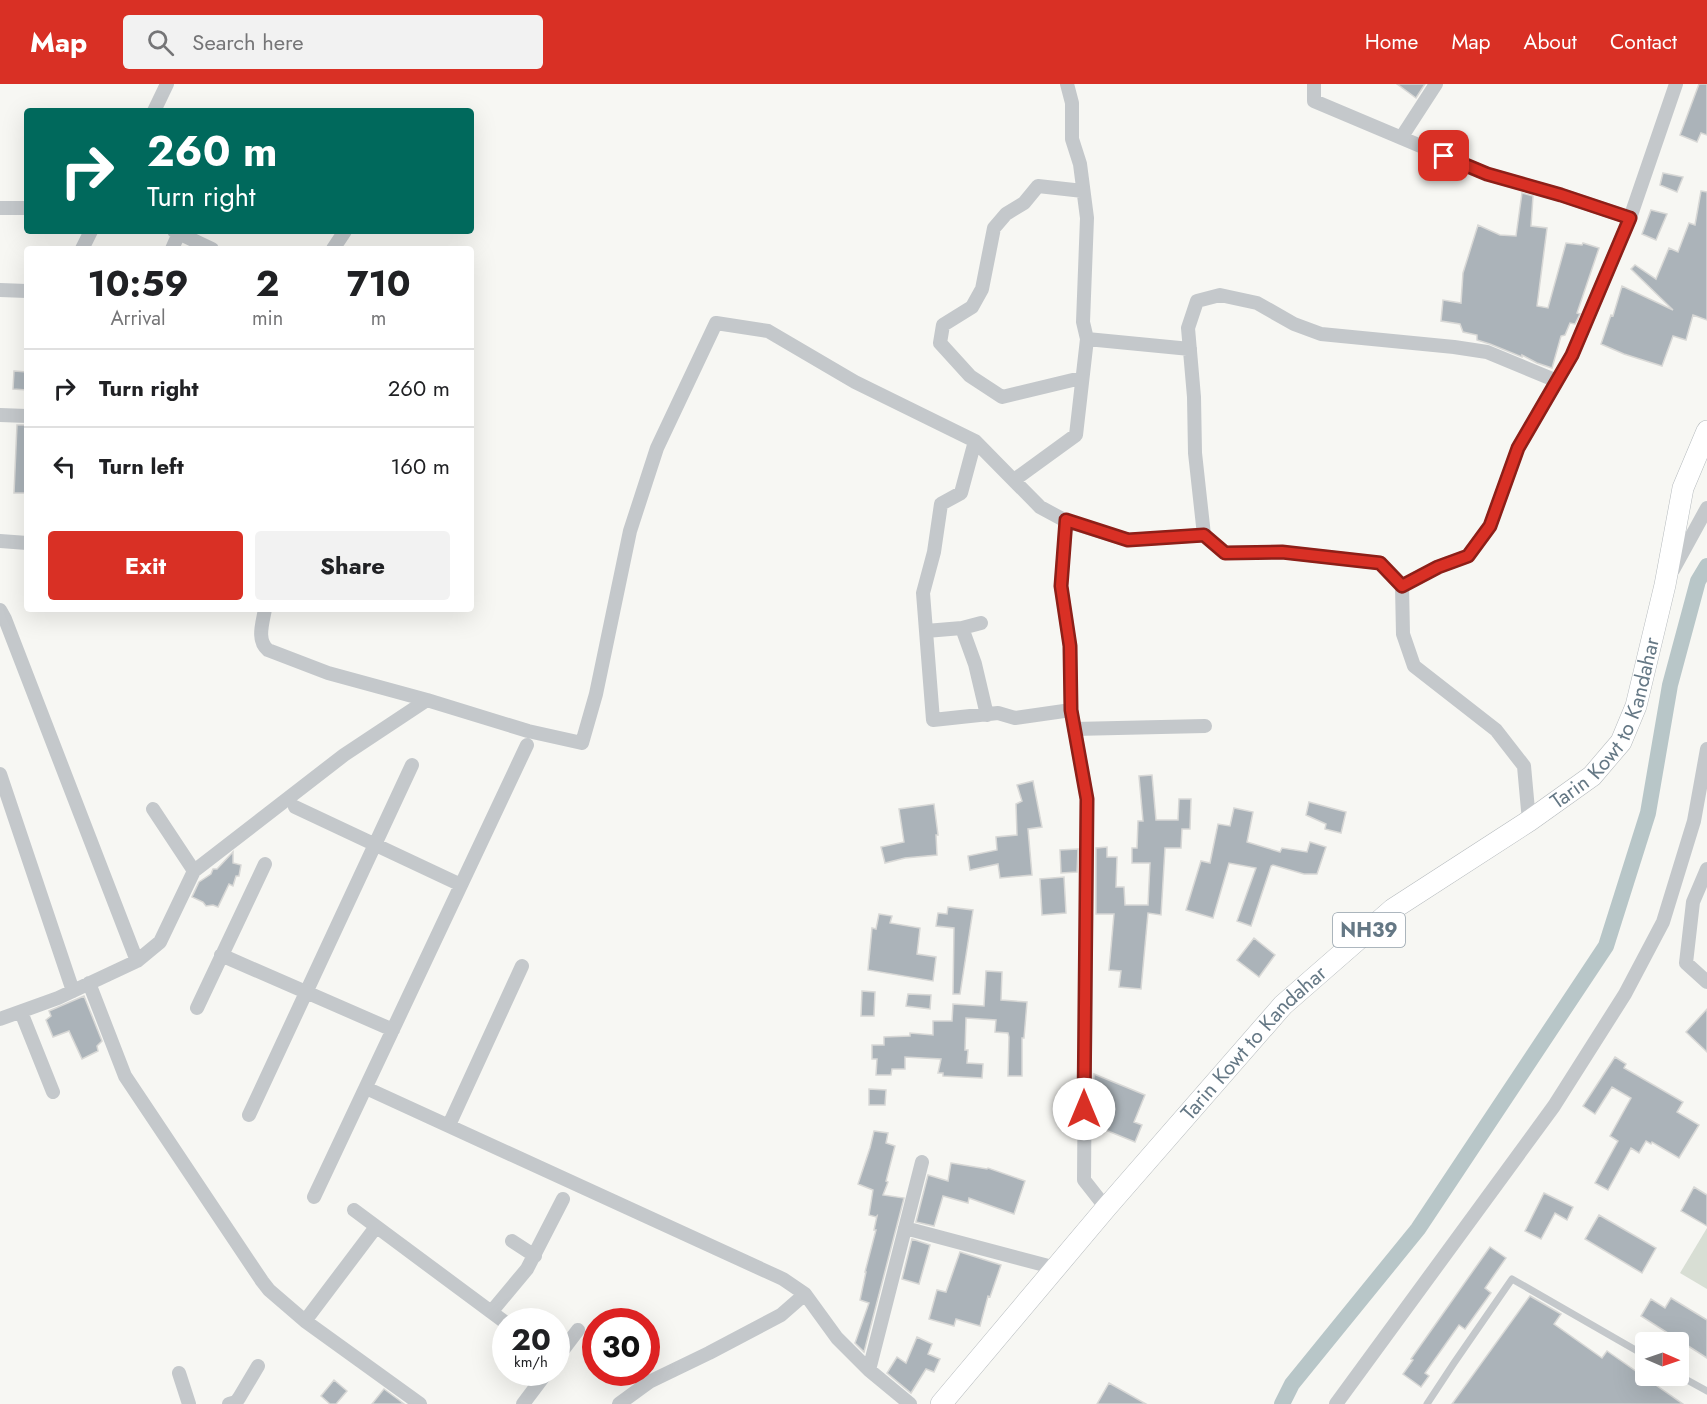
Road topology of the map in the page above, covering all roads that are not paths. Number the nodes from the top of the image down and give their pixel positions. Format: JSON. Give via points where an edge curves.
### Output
{"nodes":[{"id":1,"x":167,"y":84,"type":"edge"},
{"id":2,"x":1067,"y":84,"type":"edge"},
{"id":3,"x":1314,"y":84,"type":"edge"},
{"id":4,"x":1436,"y":84,"type":"edge"},
{"id":5,"x":1676,"y":84,"type":"edge"},
{"id":6,"x":156,"y":108,"type":"edge"},
{"id":7,"x":1401,"y":138,"type":"junction"},
{"id":8,"x":1083,"y":191,"type":"junction"},
{"id":9,"x":0,"y":208,"type":"edge"},
{"id":10,"x":24,"y":208,"type":"edge"},
{"id":11,"x":1630,"y":218,"type":"junction"},
{"id":12,"x":181,"y":234,"type":"edge"},
{"id":13,"x":206,"y":246,"type":"edge"},
{"id":14,"x":0,"y":291,"type":"edge"},
{"id":15,"x":24,"y":291,"type":"edge"},
{"id":16,"x":1087,"y":339,"type":"junction"},
{"id":17,"x":1190,"y":350,"type":"junction"},
{"id":18,"x":1082,"y":378,"type":"junction"},
{"id":19,"x":1557,"y":381,"type":"junction"},
{"id":20,"x":0,"y":414,"type":"edge"},
{"id":21,"x":24,"y":416,"type":"edge"},
{"id":22,"x":1707,"y":431,"type":"edge"},
{"id":23,"x":975,"y":441,"type":"junction"},
{"id":24,"x":1014,"y":480,"type":"junction"},
{"id":25,"x":1707,"y":508,"type":"edge"},
{"id":26,"x":1066,"y":520,"type":"junction"},
{"id":27,"x":1204,"y":535,"type":"junction"},
{"id":28,"x":0,"y":541,"type":"edge"},
{"id":29,"x":24,"y":543,"type":"edge"},
{"id":30,"x":1665,"y":585,"type":"junction"},
{"id":31,"x":1402,"y":586,"type":"junction"},
{"id":32,"x":0,"y":610,"type":"edge"},
{"id":33,"x":265,"y":612,"type":"edge"},
{"id":34,"x":981,"y":623,"type":"dead end"},
{"id":35,"x":962,"y":628,"type":"junction"},
{"id":36,"x":926,"y":632,"type":"junction"},
{"id":37,"x":427,"y":700,"type":"junction"},
{"id":38,"x":1071,"y":710,"type":"junction"},
{"id":39,"x":987,"y":715,"type":"junction"},
{"id":40,"x":1205,"y":726,"type":"dead end"},
{"id":41,"x":1074,"y":729,"type":"junction"},
{"id":42,"x":526,"y":745,"type":"dead end"},
{"id":43,"x":1707,"y":749,"type":"edge"},
{"id":44,"x":412,"y":765,"type":"dead end"},
{"id":45,"x":0,"y":774,"type":"edge"},
{"id":46,"x":295,"y":807,"type":"dead end"},
{"id":47,"x":153,"y":809,"type":"dead end"},
{"id":48,"x":1529,"y":821,"type":"junction"},
{"id":49,"x":375,"y":845,"type":"junction"},
{"id":50,"x":265,"y":864,"type":"dead end"},
{"id":51,"x":1707,"y":868,"type":"edge"},
{"id":52,"x":194,"y":871,"type":"junction"},
{"id":53,"x":461,"y":885,"type":"junction"},
{"id":54,"x":221,"y":955,"type":"junction"},
{"id":55,"x":137,"y":961,"type":"junction"},
{"id":56,"x":522,"y":966,"type":"dead end"},
{"id":57,"x":1707,"y":982,"type":"edge"},
{"id":58,"x":89,"y":983,"type":"junction"},
{"id":59,"x":73,"y":991,"type":"junction"},
{"id":60,"x":306,"y":992,"type":"junction"},
{"id":61,"x":197,"y":1008,"type":"dead end"},
{"id":62,"x":21,"y":1012,"type":"junction"},
{"id":63,"x":0,"y":1019,"type":"edge"},
{"id":64,"x":393,"y":1030,"type":"junction"},
{"id":65,"x":366,"y":1088,"type":"junction"},
{"id":66,"x":53,"y":1092,"type":"dead end"},
{"id":67,"x":249,"y":1115,"type":"dead end"},
{"id":68,"x":449,"y":1125,"type":"junction"},
{"id":69,"x":922,"y":1162,"type":"dead end"},
{"id":70,"x":314,"y":1197,"type":"dead end"},
{"id":71,"x":563,"y":1199,"type":"dead end"},
{"id":72,"x":1106,"y":1208,"type":"junction"},
{"id":73,"x":354,"y":1210,"type":"dead end"},
{"id":74,"x":376,"y":1227,"type":"junction"},
{"id":75,"x":905,"y":1228,"type":"junction"},
{"id":76,"x":512,"y":1241,"type":"dead end"},
{"id":77,"x":535,"y":1256,"type":"junction"},
{"id":78,"x":1056,"y":1268,"type":"junction"},
{"id":79,"x":805,"y":1294,"type":"junction"},
{"id":80,"x":494,"y":1308,"type":"edge"},
{"id":81,"x":492,"y":1311,"type":"edge"},
{"id":82,"x":306,"y":1321,"type":"junction"},
{"id":83,"x":578,"y":1330,"type":"dead end"},
{"id":84,"x":570,"y":1341,"type":"edge"},
{"id":85,"x":1635,"y":1350,"type":"edge"},
{"id":86,"x":258,"y":1366,"type":"dead end"},
{"id":87,"x":869,"y":1370,"type":"junction"},
{"id":88,"x":179,"y":1373,"type":"dead end"},
{"id":89,"x":1689,"y":1381,"type":"edge"},
{"id":90,"x":536,"y":1386,"type":"edge"},
{"id":91,"x":1707,"y":1391,"type":"edge"},
{"id":92,"x":234,"y":1403,"type":"edge"},
{"id":93,"x":189,"y":1404,"type":"edge"},
{"id":94,"x":420,"y":1404,"type":"edge"},
{"id":95,"x":523,"y":1404,"type":"edge"},
{"id":96,"x":619,"y":1404,"type":"edge"},
{"id":97,"x":910,"y":1404,"type":"edge"},
{"id":98,"x":941,"y":1404,"type":"edge"},
{"id":99,"x":1336,"y":1404,"type":"edge"},
{"id":100,"x":1427,"y":1404,"type":"edge"}],
"edges":[{"from":1,"to":6,"type":"street"},
{"from":2,"to":8,"type":"street","via":[[1072,103],[1072,139]]},
{"from":3,"to":7,"type":"street","via":[[1314,101]]},
{"from":4,"to":7,"type":"street"},
{"from":5,"to":11,"type":"street"},
{"from":7,"to":11,"type":"street","via":[[1487,174]]},
{"from":8,"to":16,"type":"street","via":[[1087,218],[1083,322]]},
{"from":8,"to":18,"type":"street","via":[[1038,186],[1024,203],[1006,214],[994,228],[982,289],[972,307],[943,325],[940,343],[970,376],[1002,397]]},
{"from":9,"to":10,"type":"street"},
{"from":11,"to":19,"type":"street","via":[[1572,355]]},
{"from":12,"to":13,"type":"street"},
{"from":14,"to":15,"type":"street"},
{"from":16,"to":17,"type":"street"},
{"from":16,"to":18,"type":"street"},
{"from":17,"to":19,"type":"street","via":[[1188,328],[1197,301],[1220,295],[1257,303],[1321,334],[1487,352]]},
{"from":17,"to":27,"type":"street"},
{"from":18,"to":24,"type":"street","via":[[1076,435]]},
{"from":19,"to":31,"type":"street","via":[[1518,448],[1490,526],[1468,556]]},
{"from":20,"to":21,"type":"street"},
{"from":22,"to":30,"type":"main road","name":"Tarin Kowt to Kandahar","number":"NH39","via":[[1683,488]]},
{"from":23,"to":24,"type":"street"},
{"from":23,"to":36,"type":"street","via":[[961,493],[941,504],[923,593]]},
{"from":23,"to":37,"type":"street","via":[[855,382],[768,331],[716,323],[657,448],[630,531],[582,743]]},
{"from":24,"to":26,"type":"street","via":[[1040,507]]},
{"from":25,"to":30,"type":"street"},
{"from":26,"to":27,"type":"street","via":[[1128,540]]},
{"from":26,"to":38,"type":"street","via":[[1061,586],[1070,646]]},
{"from":27,"to":31,"type":"street","via":[[1225,553],[1282,552],[1380,563]]},
{"from":28,"to":29,"type":"street"},
{"from":30,"to":48,"type":"main road","name":"Tarin Kowt to Kandahar","number":"NH39","via":[[1636,706],[1621,742],[1592,776]]},
{"from":31,"to":48,"type":"street","via":[[1402,634],[1414,666],[1496,730],[1524,766]]},
{"from":32,"to":55,"type":"street"},
{"from":33,"to":37,"type":"street","via":[[261,638],[268,650],[328,673]]},
{"from":34,"to":35,"type":"street"},
{"from":35,"to":36,"type":"street"},
{"from":35,"to":39,"type":"street"},
{"from":36,"to":39,"type":"street","via":[[933,720]]},
{"from":37,"to":52,"type":"street","via":[[344,755]]},
{"from":38,"to":39,"type":"street","via":[[1015,718],[998,713]]},
{"from":38,"to":41,"type":"street"},
{"from":40,"to":41,"type":"street"},
{"from":41,"to":72,"type":"street","via":[[1087,799],[1084,1180]]},
{"from":42,"to":53,"type":"street"},
{"from":43,"to":99,"type":"street","via":[[1694,821],[1663,922],[1625,994],[1554,1106]]},
{"from":44,"to":49,"type":"street"},
{"from":45,"to":59,"type":"street"},
{"from":46,"to":49,"type":"street"},
{"from":47,"to":52,"type":"street"},
{"from":48,"to":72,"type":"main road","name":"Tarin Kowt to Kandahar","number":"NH39","via":[[1393,909],[1283,1005]]},
{"from":49,"to":53,"type":"street"},
{"from":49,"to":60,"type":"street"},
{"from":50,"to":54,"type":"street"},
{"from":51,"to":57,"type":"street","via":[[1693,902],[1686,963]]},
{"from":52,"to":55,"type":"street","via":[[160,942]]},
{"from":53,"to":64,"type":"street"},
{"from":54,"to":60,"type":"street"},
{"from":54,"to":61,"type":"street"},
{"from":55,"to":58,"type":"street"},
{"from":56,"to":68,"type":"street"},
{"from":58,"to":59,"type":"street"},
{"from":58,"to":82,"type":"street","via":[[125,1076],[262,1281]]},
{"from":59,"to":62,"type":"street"},
{"from":60,"to":64,"type":"street"},
{"from":60,"to":67,"type":"street"},
{"from":62,"to":63,"type":"street"},
{"from":62,"to":66,"type":"street"},
{"from":64,"to":65,"type":"street"},
{"from":65,"to":68,"type":"street"},
{"from":65,"to":70,"type":"street"},
{"from":68,"to":79,"type":"street","via":[[772,1274]]},
{"from":69,"to":75,"type":"street"},
{"from":71,"to":77,"type":"street"},
{"from":72,"to":78,"type":"main road","name":"Tarin Kowt to Kandahar","number":"NH39"},
{"from":73,"to":74,"type":"street"},
{"from":74,"to":81,"type":"street"},
{"from":74,"to":82,"type":"street"},
{"from":75,"to":78,"type":"street"},
{"from":75,"to":87,"type":"street"},
{"from":76,"to":77,"type":"street"},
{"from":77,"to":80,"type":"street"},
{"from":78,"to":98,"type":"main road","name":"Tarin Kowt to Kandahar","number":"NH39"},
{"from":79,"to":87,"type":"street","via":[[837,1338]]},
{"from":79,"to":96,"type":"street","via":[[781,1315],[650,1382]]},
{"from":82,"to":94,"type":"street"},
{"from":83,"to":84,"type":"street"},
{"from":85,"to":100,"type":"lane","via":[[1512,1279]]},
{"from":86,"to":92,"type":"street"},
{"from":87,"to":97,"type":"street"},
{"from":88,"to":93,"type":"street"},
{"from":89,"to":91,"type":"lane"},
{"from":90,"to":95,"type":"street"}]}
